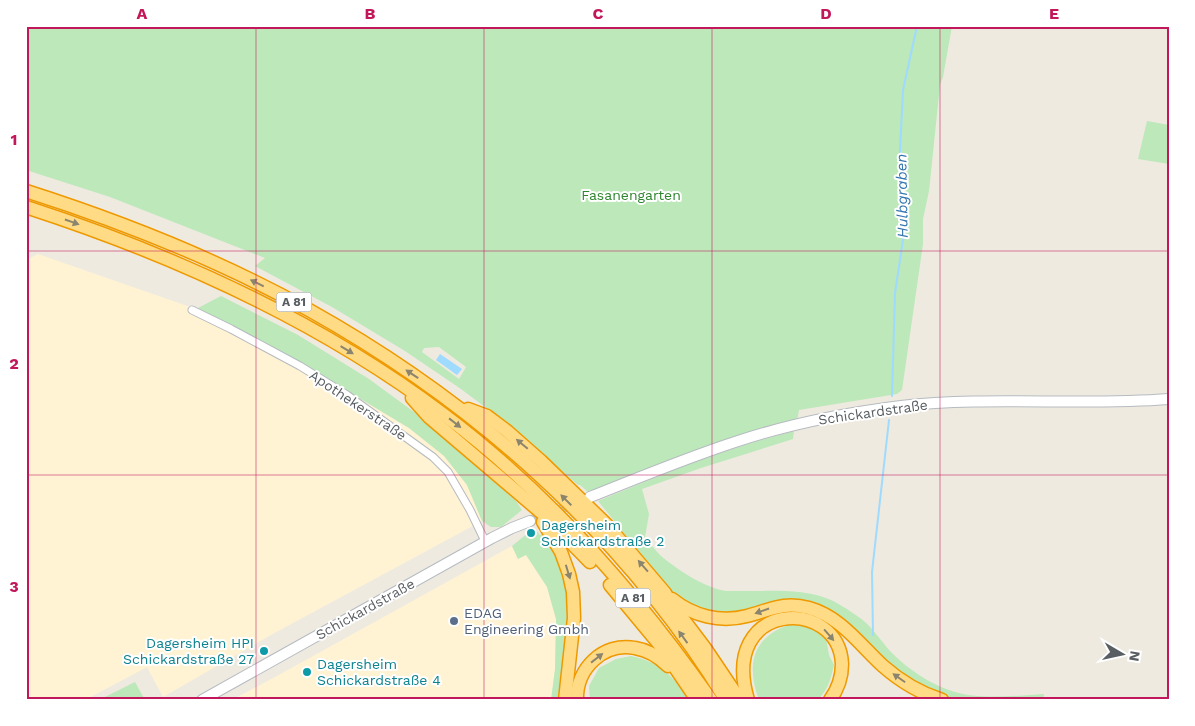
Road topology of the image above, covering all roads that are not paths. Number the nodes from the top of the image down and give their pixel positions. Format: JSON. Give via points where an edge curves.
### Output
{"nodes":[{"id":1,"x":26,"y":191,"type":"edge"},
{"id":2,"x":26,"y":207,"type":"edge"},
{"id":3,"x":192,"y":310,"type":"dead end"},
{"id":4,"x":402,"y":384,"type":"junction"},
{"id":5,"x":1169,"y":399,"type":"edge"},
{"id":6,"x":452,"y":402,"type":"junction"},
{"id":7,"x":590,"y":497,"type":"dead end"},
{"id":8,"x":526,"y":500,"type":"junction"},
{"id":9,"x":530,"y":521,"type":"tunnel mouth"},
{"id":10,"x":485,"y":542,"type":"junction"},
{"id":11,"x":665,"y":593,"type":"junction"},
{"id":12,"x":687,"y":684,"type":"junction"},
{"id":13,"x":202,"y":700,"type":"edge"},
{"id":14,"x":565,"y":700,"type":"edge"},
{"id":15,"x":577,"y":700,"type":"edge"},
{"id":16,"x":697,"y":700,"type":"edge"},
{"id":17,"x":710,"y":700,"type":"edge"},
{"id":18,"x":726,"y":700,"type":"edge"},
{"id":19,"x":740,"y":700,"type":"edge"},
{"id":20,"x":748,"y":700,"type":"edge"},
{"id":21,"x":830,"y":700,"type":"edge"},
{"id":22,"x":942,"y":700,"type":"edge"}],
"edges":[{"from":6,"to":1,"type":"highway","number":"A 81","one_way":true,"via":[[352,335],[253,281],[146,234]]},
{"from":2,"to":4,"type":"highway","number":"A 81","one_way":true,"via":[[118,239],[221,282],[328,338]]},
{"from":3,"to":10,"type":"street","name":"Apothekerstraße","via":[[300,366],[347,395],[433,457],[448,472]]},
{"from":4,"to":8,"type":"highway","via":[[429,417]]},
{"from":4,"to":17,"type":"highway","number":"A 81","one_way":true,"via":[[465,431],[546,503],[641,608]]},
{"from":5,"to":7,"type":"street","name":"Schickardstraße","via":[[950,403],[902,406],[838,416],[736,441]]},
{"from":11,"to":6,"type":"highway","one_way":true,"via":[[602,520],[541,460],[487,416]]},
{"from":18,"to":6,"type":"highway","number":"A 81","one_way":true,"via":[[671,620],[605,541],[532,468]]},
{"from":8,"to":12,"type":"highway","via":[[610,584]]},
{"from":8,"to":14,"type":"highway","one_way":true,"via":[[556,543],[572,583],[574,618]]},
{"from":9,"to":10,"type":"street","name":"Schickardstraße"},
{"from":10,"to":13,"type":"street","name":"Schickardstraße"},
{"from":11,"to":19,"type":"highway"},
{"from":22,"to":11,"type":"highway","one_way":true,"via":[[897,678],[848,631],[813,609],[780,606],[744,617],[722,619],[694,613]]},
{"from":15,"to":12,"type":"highway","one_way":true,"via":[[579,684],[590,664],[604,653],[622,647],[640,649],[657,656]]},
{"from":12,"to":16,"type":"highway"},
{"from":20,"to":21,"type":"highway","one_way":true,"via":[[743,674],[748,644],[767,624],[791,617],[820,626],[838,647],[842,673]]}]}
